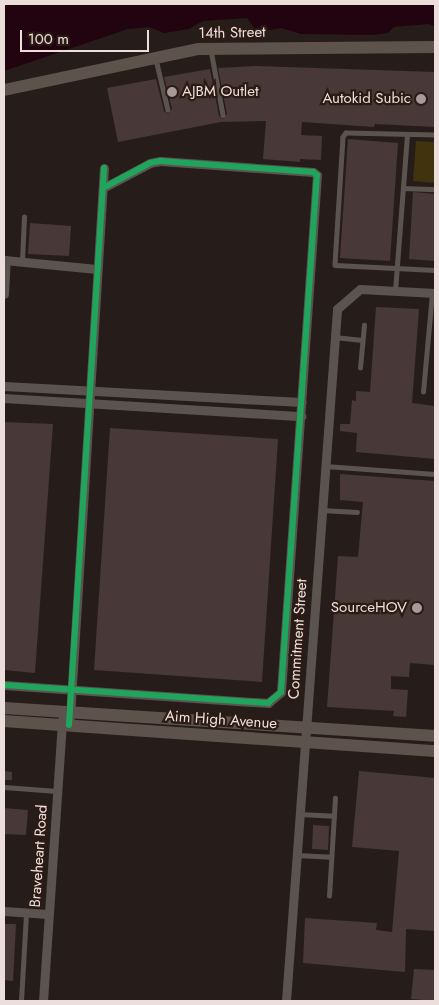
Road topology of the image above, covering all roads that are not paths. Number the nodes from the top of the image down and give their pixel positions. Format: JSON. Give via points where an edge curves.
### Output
{"nodes":[{"id":1,"x":435,"y":47,"type":"edge"},
{"id":2,"x":211,"y":49,"type":"junction"},
{"id":3,"x":155,"y":57,"type":"junction"},
{"id":4,"x":4,"y":90,"type":"edge"},
{"id":5,"x":168,"y":110,"type":"dead end"},
{"id":6,"x":223,"y":115,"type":"dead end"},
{"id":7,"x":407,"y":135,"type":"junction"},
{"id":8,"x":435,"y":135,"type":"edge"},
{"id":9,"x":104,"y":168,"type":"dead end"},
{"id":10,"x":102,"y":188,"type":"junction"},
{"id":11,"x":403,"y":188,"type":"junction"},
{"id":12,"x":435,"y":189,"type":"edge"},
{"id":13,"x":24,"y":216,"type":"dead end"},
{"id":14,"x":5,"y":260,"type":"edge"},
{"id":15,"x":22,"y":261,"type":"junction"},
{"id":16,"x":397,"y":268,"type":"junction"},
{"id":17,"x":97,"y":269,"type":"junction"},
{"id":18,"x":435,"y":270,"type":"edge"},
{"id":19,"x":395,"y":291,"type":"junction"},
{"id":20,"x":434,"y":293,"type":"edge"},
{"id":21,"x":4,"y":294,"type":"edge"},
{"id":22,"x":433,"y":313,"type":"edge"},
{"id":23,"x":364,"y":324,"type":"dead end"},
{"id":24,"x":333,"y":337,"type":"junction"},
{"id":25,"x":362,"y":340,"type":"junction"},
{"id":26,"x":360,"y":368,"type":"dead end"},
{"id":27,"x":4,"y":386,"type":"edge"},
{"id":28,"x":91,"y":392,"type":"junction"},
{"id":29,"x":423,"y":392,"type":"dead end"},
{"id":30,"x":4,"y":398,"type":"edge"},
{"id":31,"x":302,"y":402,"type":"junction"},
{"id":32,"x":90,"y":404,"type":"junction"},
{"id":33,"x":301,"y":416,"type":"junction"},
{"id":34,"x":324,"y":466,"type":"junction"},
{"id":35,"x":435,"y":474,"type":"edge"},
{"id":36,"x":321,"y":510,"type":"junction"},
{"id":37,"x":357,"y":512,"type":"dead end"},
{"id":38,"x":4,"y":685,"type":"edge"},
{"id":39,"x":71,"y":690,"type":"junction"},
{"id":40,"x":4,"y":708,"type":"edge"},
{"id":41,"x":66,"y":719,"type":"junction"},
{"id":42,"x":4,"y":721,"type":"edge"},
{"id":43,"x":306,"y":729,"type":"junction"},
{"id":44,"x":435,"y":736,"type":"edge"},
{"id":45,"x":304,"y":742,"type":"junction"},
{"id":46,"x":435,"y":751,"type":"edge"},
{"id":47,"x":4,"y":786,"type":"edge"},
{"id":48,"x":57,"y":790,"type":"junction"},
{"id":49,"x":335,"y":798,"type":"dead end"},
{"id":50,"x":299,"y":814,"type":"junction"},
{"id":51,"x":334,"y":816,"type":"junction"},
{"id":52,"x":296,"y":855,"type":"junction"},
{"id":53,"x":331,"y":857,"type":"junction"},
{"id":54,"x":329,"y":896,"type":"dead end"},
{"id":55,"x":4,"y":911,"type":"edge"},
{"id":56,"x":26,"y":913,"type":"junction"},
{"id":57,"x":48,"y":914,"type":"junction"},
{"id":58,"x":20,"y":1001,"type":"edge"},
{"id":59,"x":42,"y":1001,"type":"edge"},
{"id":60,"x":286,"y":1001,"type":"edge"}],
"edges":[{"from":1,"to":2,"type":"street","name":"14th Street"},
{"from":2,"to":3,"type":"street","name":"14th Street"},
{"from":2,"to":6,"type":"lane"},
{"from":3,"to":4,"type":"street","name":"14th Street"},
{"from":3,"to":5,"type":"lane"},
{"from":7,"to":8,"type":"lane"},
{"from":7,"to":11,"type":"lane"},
{"from":7,"to":16,"type":"lane","via":[[350,132],[343,137],[335,265]]},
{"from":9,"to":10,"type":"street","name":"Braveheart Road"},
{"from":10,"to":17,"type":"street","name":"Braveheart Road"},
{"from":10,"to":31,"type":"street","via":[[160,161],[313,172],[317,175]]},
{"from":11,"to":12,"type":"lane"},
{"from":11,"to":16,"type":"lane"},
{"from":13,"to":15,"type":"lane"},
{"from":14,"to":15,"type":"street"},
{"from":14,"to":21,"type":"street"},
{"from":15,"to":17,"type":"street"},
{"from":16,"to":18,"type":"lane"},
{"from":16,"to":19,"type":"lane"},
{"from":17,"to":28,"type":"street","name":"Braveheart Road"},
{"from":19,"to":20,"type":"street"},
{"from":19,"to":24,"type":"street","name":"Commitment Street","via":[[360,289],[337,309]]},
{"from":20,"to":22,"type":"lane"},
{"from":22,"to":29,"type":"lane"},
{"from":23,"to":25,"type":"lane"},
{"from":24,"to":25,"type":"lane"},
{"from":24,"to":34,"type":"street","name":"Commitment Street"},
{"from":25,"to":26,"type":"lane"},
{"from":27,"to":28,"type":"street"},
{"from":28,"to":31,"type":"street"},
{"from":28,"to":32,"type":"street","name":"Braveheart Road"},
{"from":30,"to":32,"type":"street"},
{"from":31,"to":33,"type":"street"},
{"from":32,"to":33,"type":"street"},
{"from":32,"to":39,"type":"street","name":"Braveheart Road"},
{"from":33,"to":39,"type":"street","via":[[280,692],[268,703]]},
{"from":34,"to":35,"type":"lane"},
{"from":34,"to":36,"type":"street","name":"Commitment Street"},
{"from":36,"to":37,"type":"lane"},
{"from":36,"to":43,"type":"street","name":"Commitment Street"},
{"from":38,"to":39,"type":"street"},
{"from":39,"to":41,"type":"street","name":"Braveheart Road"},
{"from":40,"to":41,"type":"street","name":"Aim High Avenue"},
{"from":41,"to":42,"type":"street","name":"Aim High Avenue"},
{"from":41,"to":43,"type":"street","name":"Aim High Avenue"},
{"from":41,"to":45,"type":"street","name":"Aim High Avenue"},
{"from":41,"to":48,"type":"street","name":"Braveheart Road"},
{"from":43,"to":44,"type":"street","name":"Aim High Avenue"},
{"from":43,"to":45,"type":"street","name":"Commitment Street"},
{"from":45,"to":46,"type":"street","name":"Aim High Avenue"},
{"from":45,"to":50,"type":"street","name":"Commitment Street"},
{"from":47,"to":48,"type":"lane"},
{"from":48,"to":57,"type":"street","name":"Braveheart Road"},
{"from":49,"to":51,"type":"lane"},
{"from":50,"to":51,"type":"lane"},
{"from":50,"to":52,"type":"street","name":"Commitment Street"},
{"from":51,"to":53,"type":"lane"},
{"from":52,"to":53,"type":"lane"},
{"from":52,"to":60,"type":"street","name":"Commitment Street"},
{"from":53,"to":54,"type":"lane"},
{"from":55,"to":56,"type":"street"},
{"from":56,"to":57,"type":"street"},
{"from":56,"to":58,"type":"lane"},
{"from":57,"to":59,"type":"street","name":"Braveheart Road"}]}
